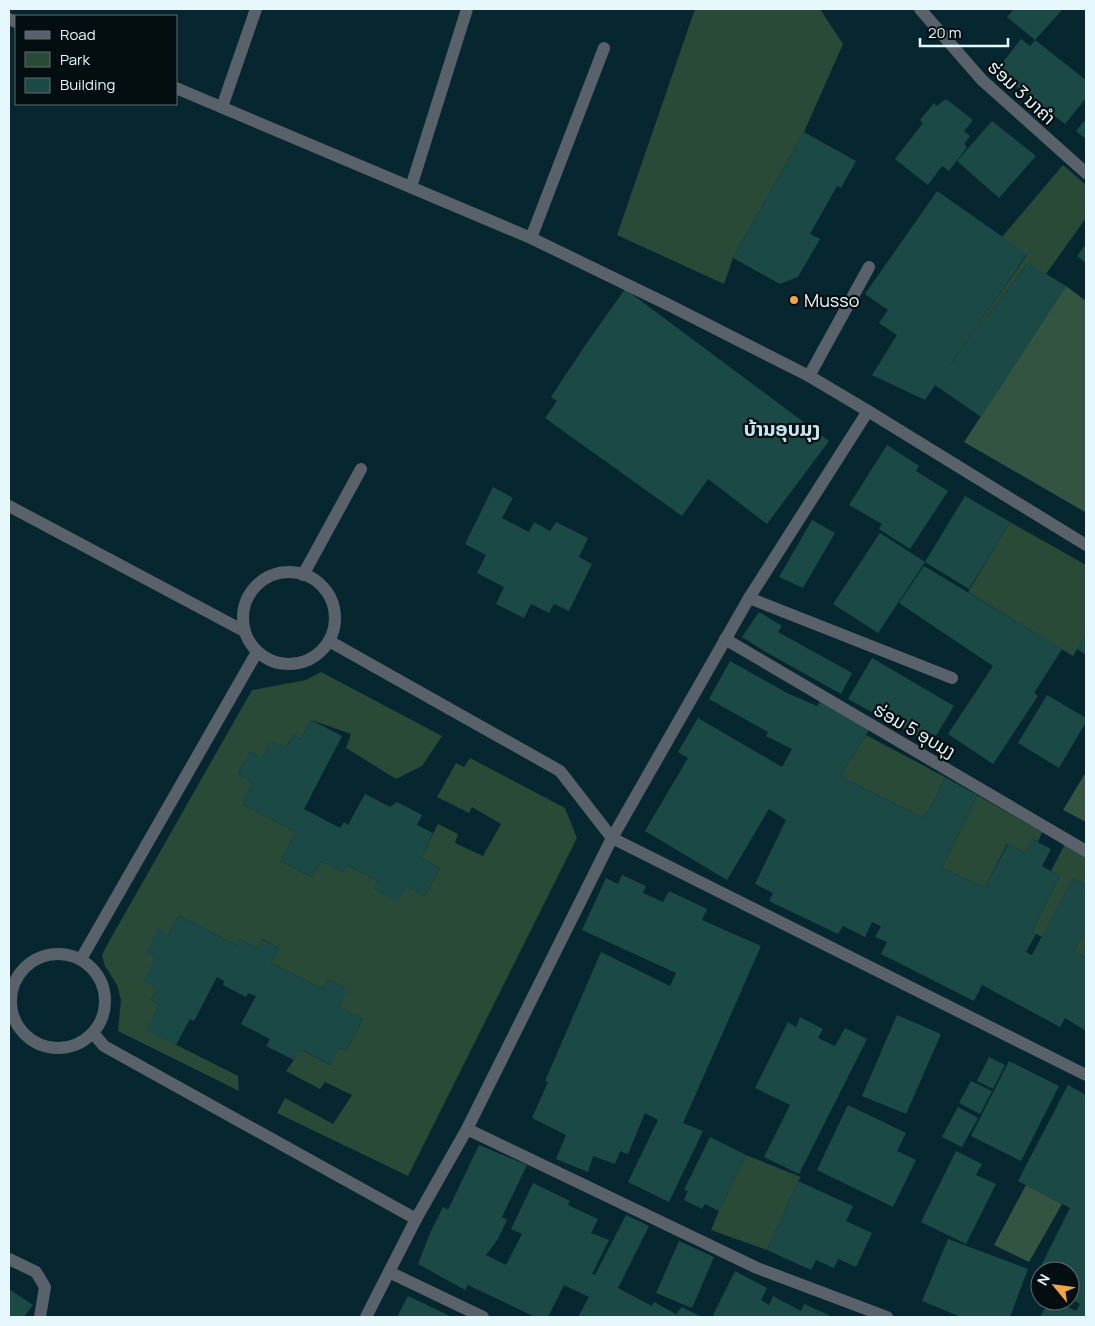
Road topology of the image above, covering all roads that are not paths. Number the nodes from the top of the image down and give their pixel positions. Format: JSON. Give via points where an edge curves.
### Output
{"nodes":[{"id":1,"x":256,"y":9,"type":"edge"},
{"id":2,"x":467,"y":9,"type":"edge"},
{"id":3,"x":920,"y":9,"type":"edge"},
{"id":4,"x":604,"y":48,"type":"dead end"},
{"id":5,"x":178,"y":89,"type":"edge"},
{"id":6,"x":222,"y":107,"type":"junction"},
{"id":7,"x":1086,"y":173,"type":"edge"},
{"id":8,"x":411,"y":187,"type":"junction"},
{"id":9,"x":531,"y":238,"type":"junction"},
{"id":10,"x":869,"y":267,"type":"dead end"},
{"id":11,"x":809,"y":376,"type":"junction"},
{"id":12,"x":868,"y":410,"type":"junction"},
{"id":13,"x":361,"y":469,"type":"dead end"},
{"id":14,"x":9,"y":506,"type":"edge"},
{"id":15,"x":1086,"y":545,"type":"edge"},
{"id":16,"x":303,"y":575,"type":"junction"},
{"id":17,"x":749,"y":598,"type":"junction"},
{"id":18,"x":244,"y":631,"type":"junction"},
{"id":19,"x":725,"y":639,"type":"junction"},
{"id":20,"x":329,"y":641,"type":"junction"},
{"id":21,"x":258,"y":652,"type":"junction"},
{"id":22,"x":952,"y":678,"type":"dead end"},
{"id":23,"x":612,"y":838,"type":"junction"},
{"id":24,"x":1086,"y":851,"type":"edge"},
{"id":25,"x":81,"y":959,"type":"junction"},
{"id":26,"x":10,"y":996,"type":"edge"},
{"id":27,"x":93,"y":1033,"type":"junction"},
{"id":28,"x":1086,"y":1075,"type":"edge"},
{"id":29,"x":467,"y":1129,"type":"junction"},
{"id":30,"x":416,"y":1219,"type":"junction"},
{"id":31,"x":9,"y":1259,"type":"edge"},
{"id":32,"x":389,"y":1272,"type":"junction"},
{"id":33,"x":40,"y":1317,"type":"edge"},
{"id":34,"x":366,"y":1317,"type":"edge"},
{"id":35,"x":484,"y":1317,"type":"edge"},
{"id":36,"x":887,"y":1317,"type":"edge"}],
"edges":[{"from":1,"to":6,"type":"street"},
{"from":2,"to":8,"type":"street"},
{"from":3,"to":7,"type":"street","name":"ຮ່ອມ 3 ນາຄຳ","via":[[982,80]]},
{"from":4,"to":9,"type":"street"},
{"from":5,"to":6,"type":"street"},
{"from":6,"to":8,"type":"street"},
{"from":8,"to":9,"type":"street"},
{"from":9,"to":11,"type":"street","via":[[670,304]]},
{"from":10,"to":11,"type":"street"},
{"from":11,"to":12,"type":"street"},
{"from":12,"to":15,"type":"street"},
{"from":12,"to":17,"type":"street"},
{"from":13,"to":16,"type":"street"},
{"from":14,"to":18,"type":"street"},
{"from":16,"to":18,"type":"street","via":[[280,573],[254,587],[242,615]]},
{"from":16,"to":20,"type":"street","via":[[321,586],[330,598],[334,627]]},
{"from":17,"to":19,"type":"street"},
{"from":17,"to":22,"type":"street"},
{"from":18,"to":21,"type":"street","via":[[250,645]]},
{"from":19,"to":23,"type":"street"},
{"from":19,"to":24,"type":"street","name":"ຮ່ອມ 5 ອຸບມຸງ"},
{"from":20,"to":21,"type":"street","via":[[320,653],[291,665],[275,663]]},
{"from":20,"to":23,"type":"street","via":[[560,771]]},
{"from":21,"to":25,"type":"street"},
{"from":23,"to":28,"type":"street"},
{"from":23,"to":29,"type":"street"},
{"from":25,"to":26,"type":"street","via":[[66,954],[36,959],[24,968]]},
{"from":25,"to":27,"type":"street","via":[[93,968],[106,997],[104,1012]]},
{"from":26,"to":27,"type":"street","via":[[18,1027],[42,1046],[58,1049],[73,1046]]},
{"from":27,"to":30,"type":"street","via":[[104,1046]]},
{"from":29,"to":30,"type":"street"},
{"from":29,"to":36,"type":"street","via":[[757,1268]]},
{"from":30,"to":32,"type":"street"},
{"from":31,"to":33,"type":"street","via":[[36,1272],[45,1287]]},
{"from":32,"to":34,"type":"street"},
{"from":32,"to":35,"type":"street"}]}
